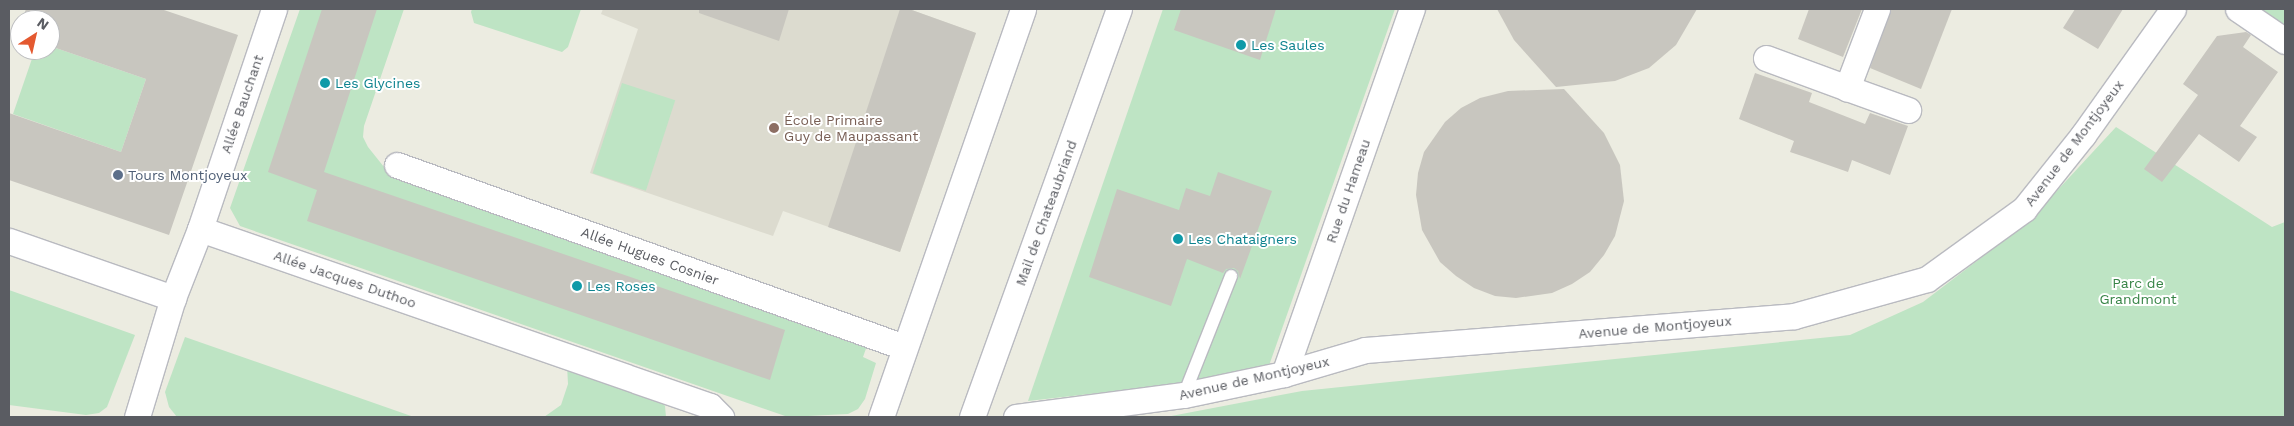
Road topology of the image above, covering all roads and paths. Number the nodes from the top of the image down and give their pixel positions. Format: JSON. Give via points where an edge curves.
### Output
{"nodes":[{"id":1,"x":274,"y":9,"type":"edge"},
{"id":2,"x":1022,"y":9,"type":"edge"},
{"id":3,"x":1119,"y":9,"type":"edge"},
{"id":4,"x":1412,"y":9,"type":"edge"},
{"id":5,"x":1878,"y":9,"type":"edge"},
{"id":6,"x":2172,"y":9,"type":"edge"},
{"id":7,"x":2238,"y":9,"type":"edge"},
{"id":8,"x":2285,"y":41,"type":"edge"},
{"id":9,"x":1766,"y":58,"type":"dead end"},
{"id":10,"x":1847,"y":88,"type":"junction"},
{"id":11,"x":1908,"y":110,"type":"dead end"},
{"id":12,"x":397,"y":165,"type":"dead end"},
{"id":13,"x":200,"y":228,"type":"junction"},
{"id":14,"x":9,"y":241,"type":"edge"},
{"id":15,"x":1231,"y":276,"type":"dead end"},
{"id":16,"x":173,"y":298,"type":"junction"},
{"id":17,"x":904,"y":347,"type":"junction"},
{"id":18,"x":1284,"y":374,"type":"junction"},
{"id":19,"x":1184,"y":395,"type":"junction"},
{"id":20,"x":137,"y":417,"type":"edge"},
{"id":21,"x":721,"y":417,"type":"edge"},
{"id":22,"x":881,"y":417,"type":"edge"},
{"id":23,"x":972,"y":417,"type":"edge"},
{"id":24,"x":1016,"y":417,"type":"edge"}],
"edges":[{"from":1,"to":13,"type":"street","name":"Allée Bauchant"},
{"from":2,"to":17,"type":"street"},
{"from":3,"to":23,"type":"street","name":"Mail de Chateaubriand"},
{"from":4,"to":18,"type":"street","name":"Rue du Hameau"},
{"from":5,"to":10,"type":"street"},
{"from":6,"to":18,"type":"street","name":"Avenue de Montjoyeux","via":[[2084,135],[2024,209],[1927,279],[1794,316],[1365,350]]},
{"from":7,"to":8,"type":"street"},
{"from":9,"to":10,"type":"street"},
{"from":10,"to":11,"type":"street"},
{"from":12,"to":17,"type":"street","name":"Allée Hugues Cosnier"},
{"from":13,"to":16,"type":"street"},
{"from":13,"to":21,"type":"street","name":"Allée Jacques Duthoo","via":[[710,406]]},
{"from":14,"to":16,"type":"street"},
{"from":15,"to":19,"type":"lane"},
{"from":16,"to":20,"type":"street"},
{"from":17,"to":22,"type":"street"},
{"from":18,"to":19,"type":"street","name":"Avenue de Montjoyeux"},
{"from":19,"to":24,"type":"street","name":"Avenue de Montjoyeux"}]}
